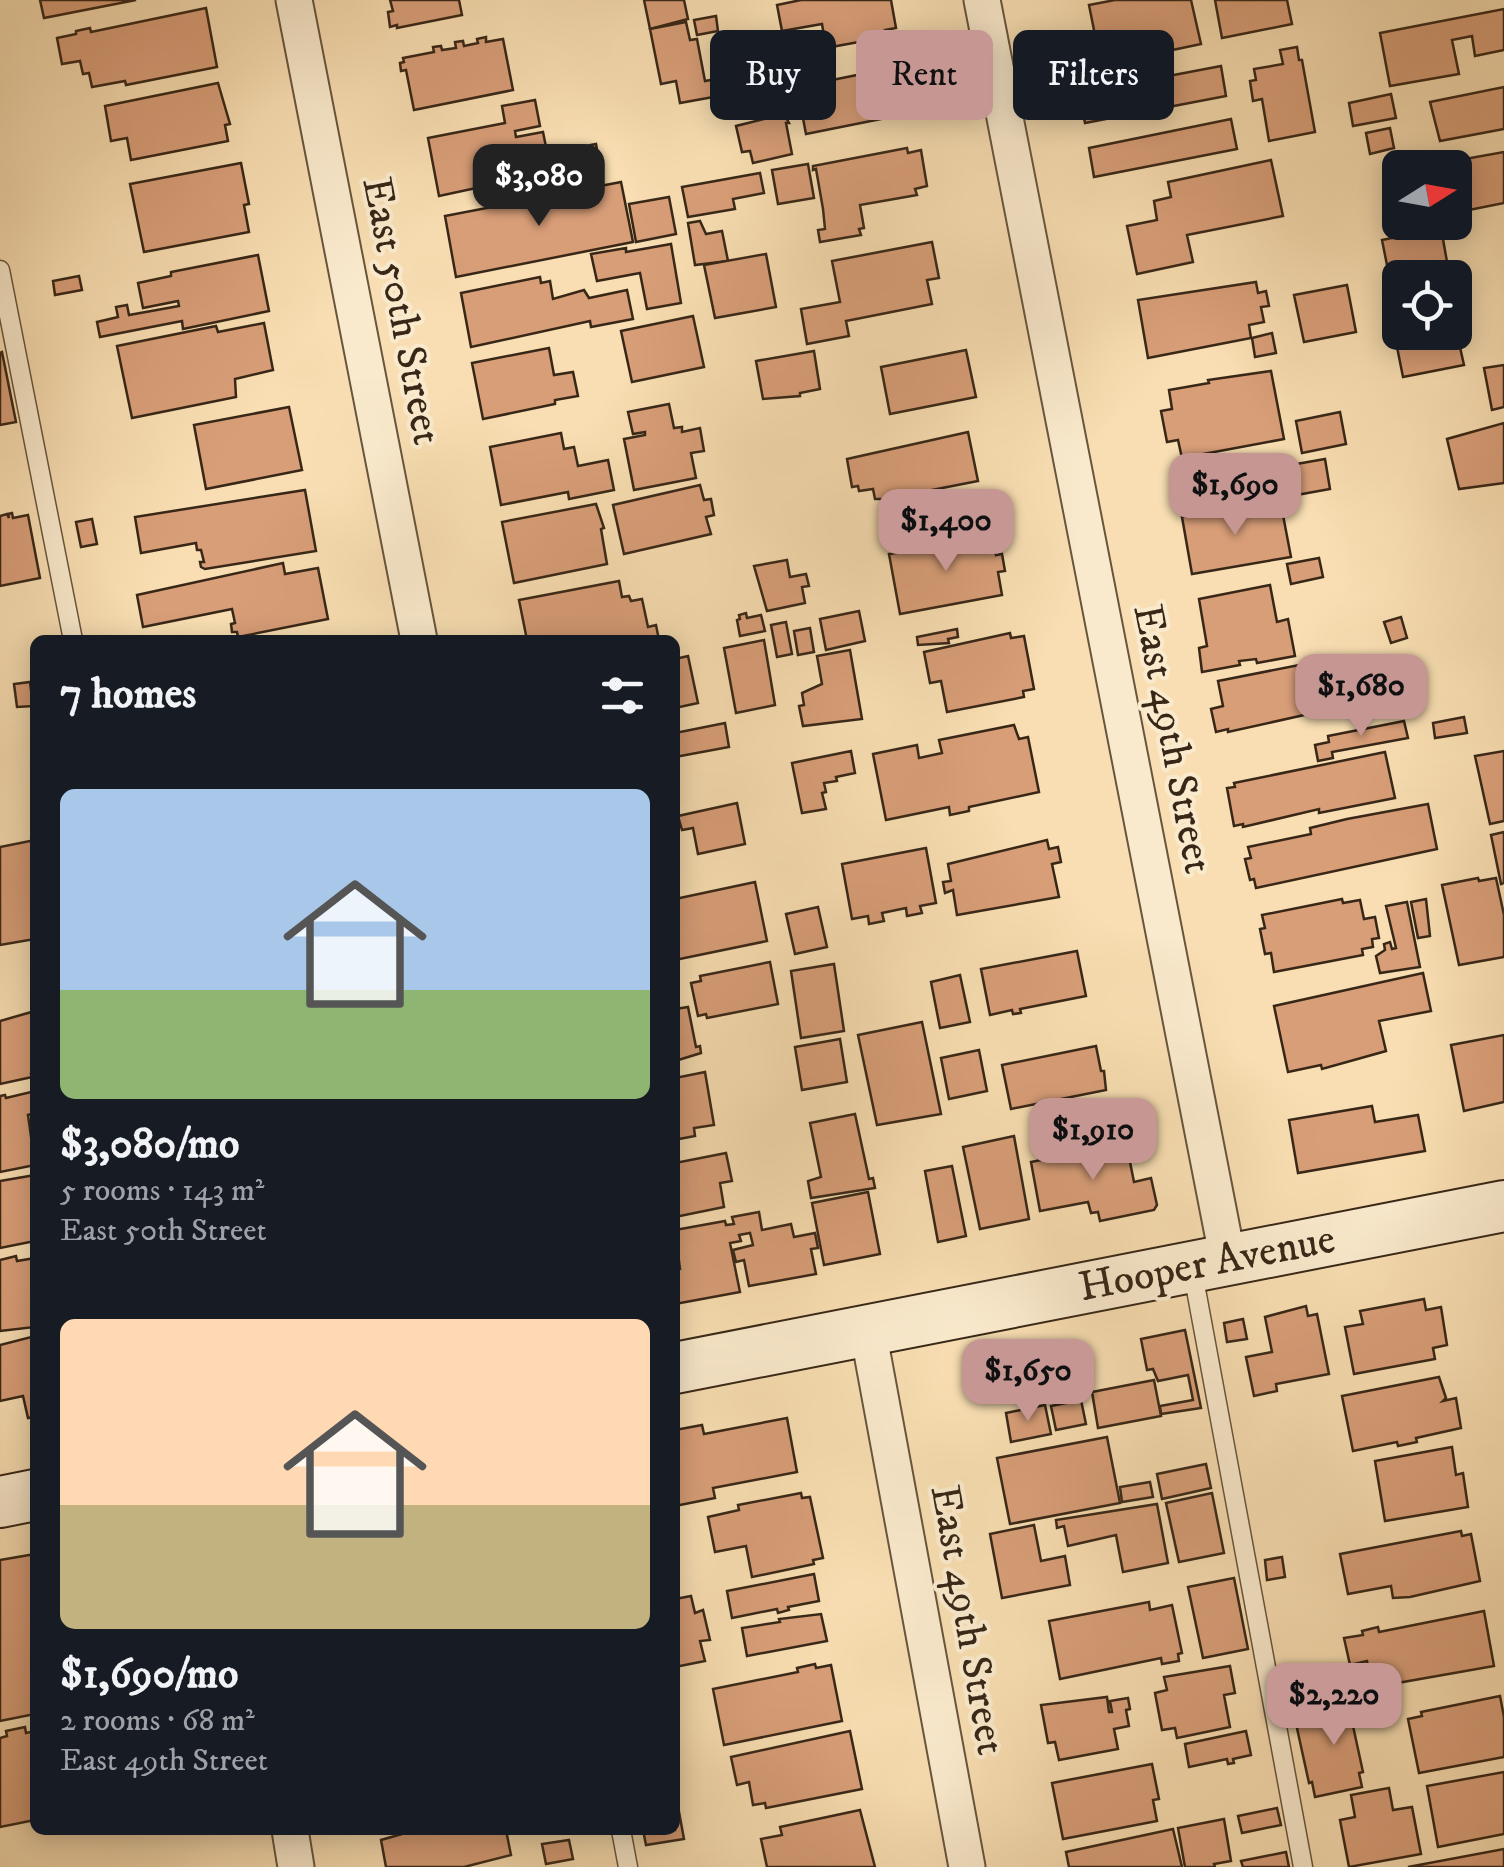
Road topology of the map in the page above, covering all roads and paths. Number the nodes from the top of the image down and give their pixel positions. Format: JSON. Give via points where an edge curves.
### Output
{"nodes":[{"id":1,"x":294,"y":0,"type":"edge"},
{"id":2,"x":982,"y":0,"type":"edge"},
{"id":3,"x":0,"y":270,"type":"edge"},
{"id":4,"x":73,"y":635,"type":"edge"},
{"id":5,"x":419,"y":635,"type":"edge"},
{"id":6,"x":1504,"y":1206,"type":"edge"},
{"id":7,"x":1210,"y":1263,"type":"junction"},
{"id":8,"x":868,"y":1330,"type":"junction"},
{"id":9,"x":680,"y":1367,"type":"edge"},
{"id":10,"x":30,"y":1496,"type":"edge"},
{"id":11,"x":0,"y":1502,"type":"edge"},
{"id":12,"x":291,"y":1835,"type":"edge"},
{"id":13,"x":623,"y":1835,"type":"edge"},
{"id":14,"x":296,"y":1867,"type":"edge"},
{"id":15,"x":628,"y":1867,"type":"edge"},
{"id":16,"x":967,"y":1867,"type":"edge"},
{"id":17,"x":1303,"y":1867,"type":"edge"}],
"edges":[{"from":1,"to":5,"type":"street","name":"East 50th Street"},
{"from":2,"to":7,"type":"street","name":"East 49th Street"},
{"from":3,"to":4,"type":"lane"},
{"from":6,"to":7,"type":"street","name":"Hooper Avenue"},
{"from":7,"to":8,"type":"street","name":"Hooper Avenue"},
{"from":7,"to":17,"type":"lane"},
{"from":8,"to":9,"type":"street","name":"Hooper Avenue"},
{"from":8,"to":16,"type":"street","name":"East 49th Street"},
{"from":10,"to":11,"type":"street"},
{"from":12,"to":14,"type":"street"},
{"from":13,"to":15,"type":"lane"}]}
